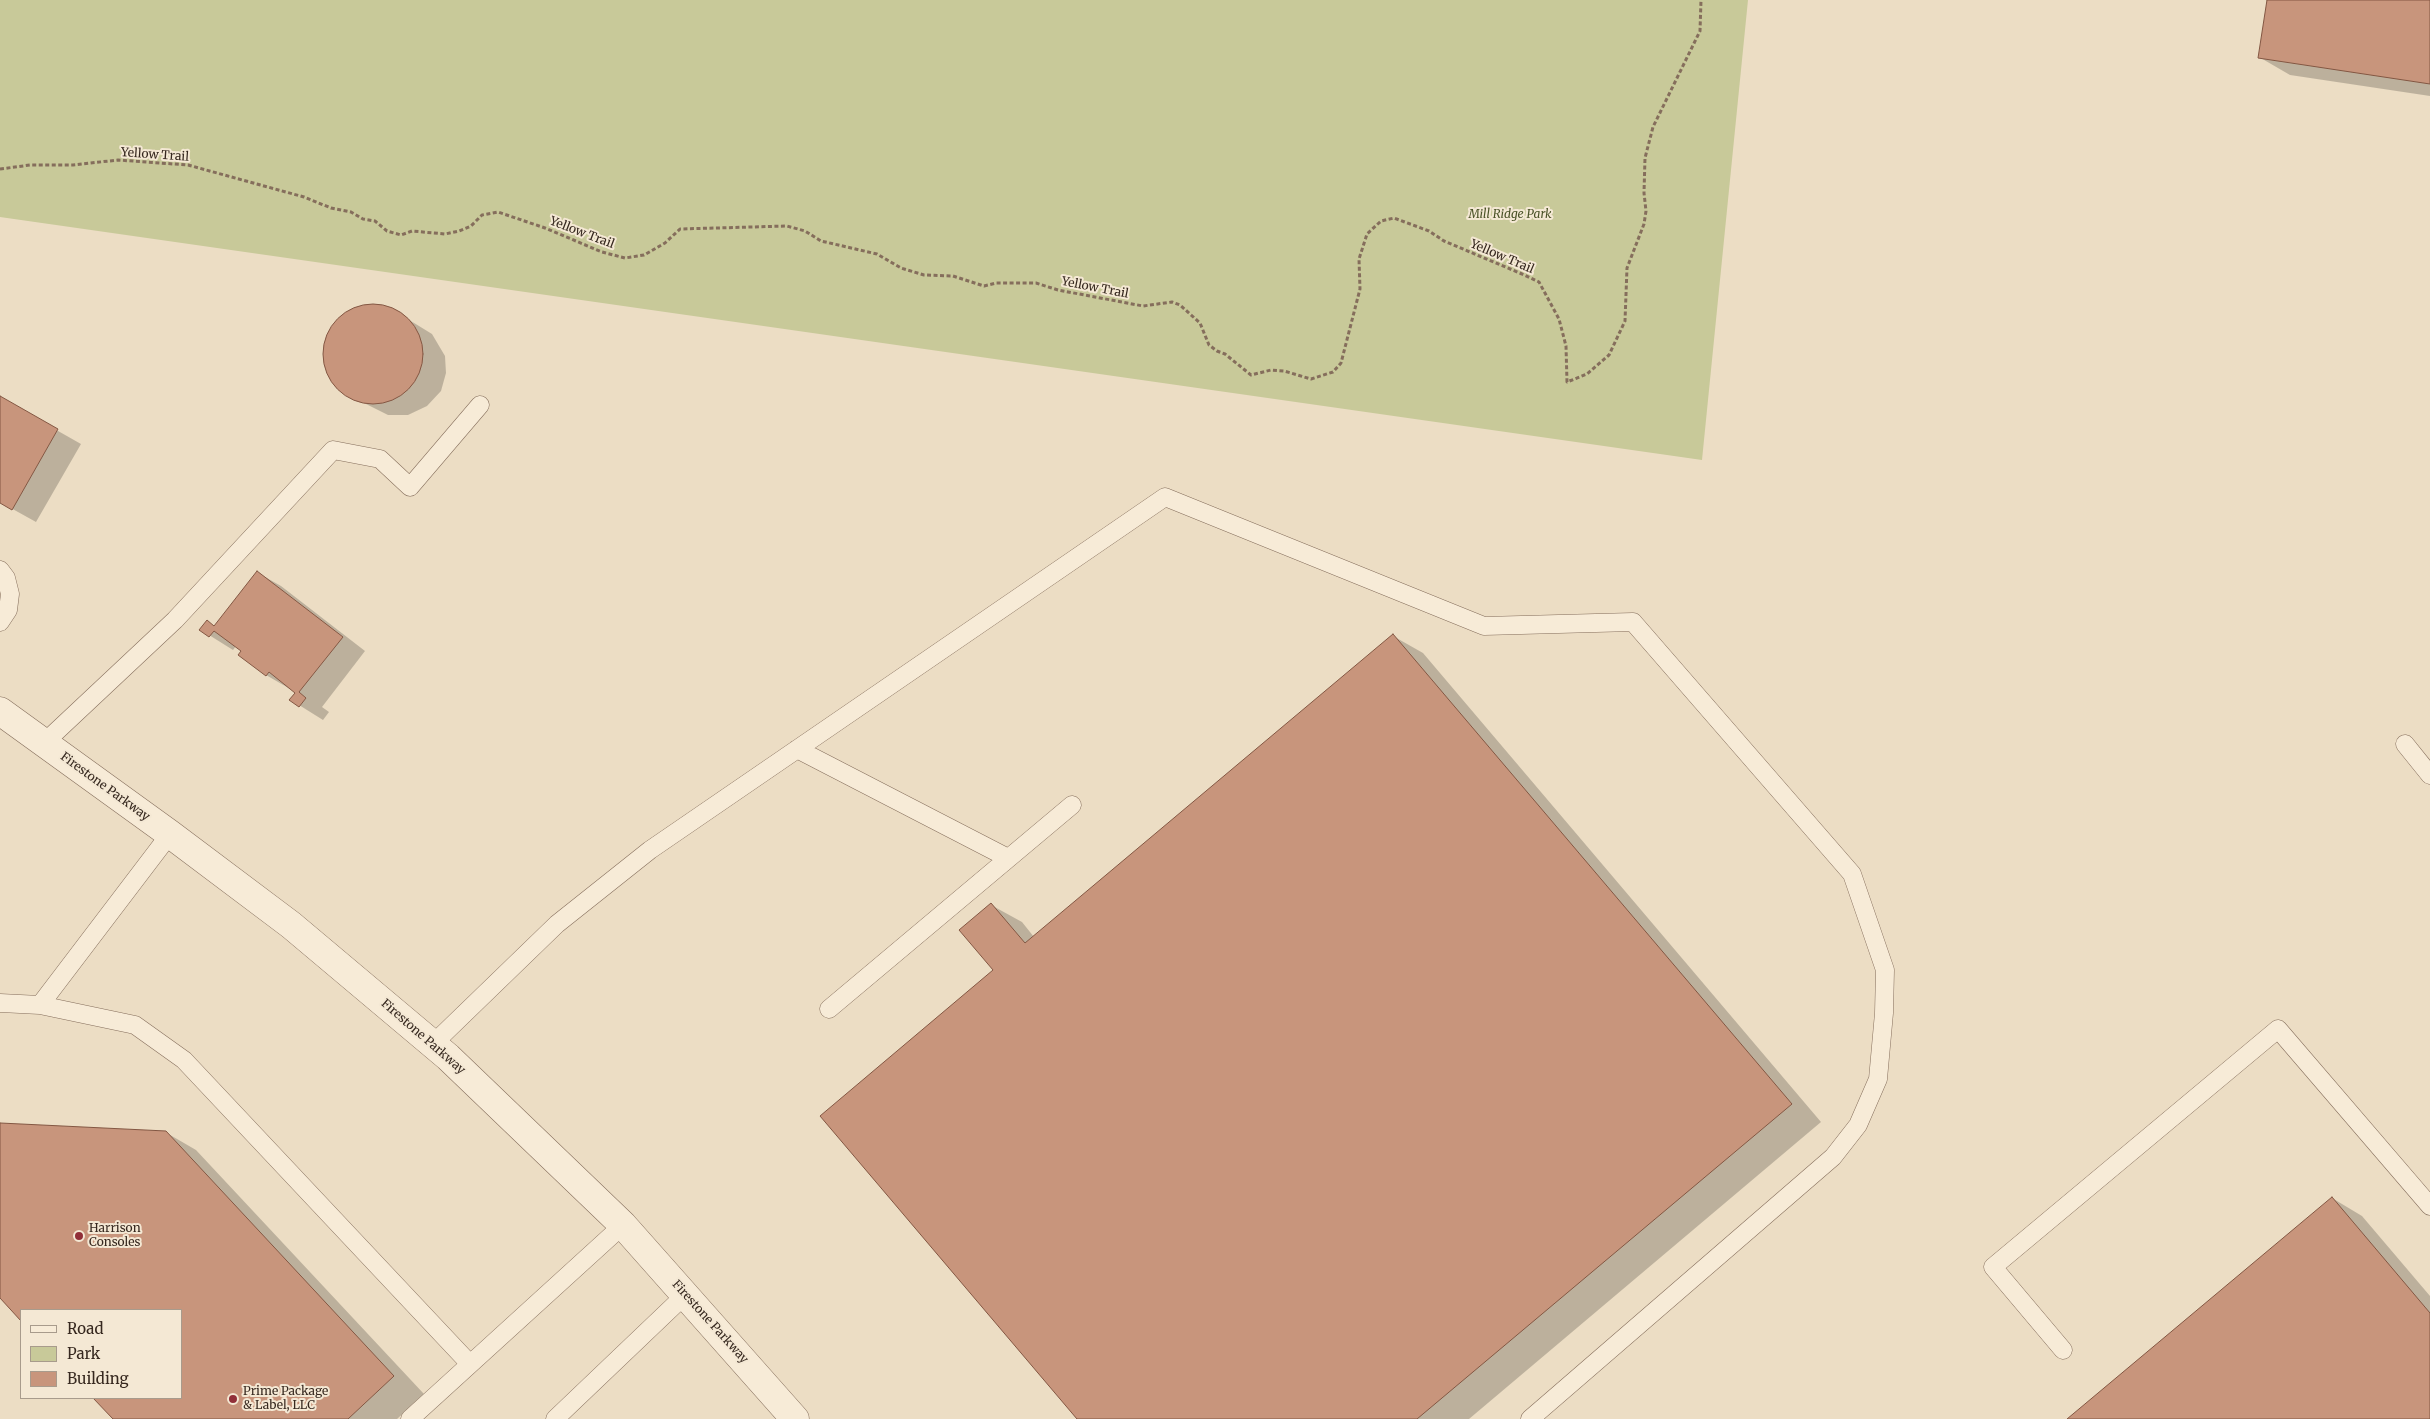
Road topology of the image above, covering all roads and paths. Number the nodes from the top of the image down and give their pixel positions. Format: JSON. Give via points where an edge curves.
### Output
{"nodes":[{"id":1,"x":1701,"y":0,"type":"edge"},
{"id":2,"x":0,"y":169,"type":"edge"},
{"id":3,"x":480,"y":405,"type":"dead end"},
{"id":4,"x":0,"y":570,"type":"edge"},
{"id":5,"x":0,"y":622,"type":"edge"},
{"id":6,"x":0,"y":711,"type":"edge"},
{"id":7,"x":44,"y":743,"type":"junction"},
{"id":8,"x":2405,"y":744,"type":"dead end"},
{"id":9,"x":797,"y":749,"type":"junction"},
{"id":10,"x":2430,"y":775,"type":"edge"},
{"id":11,"x":1072,"y":805,"type":"dead end"},
{"id":12,"x":170,"y":834,"type":"junction"},
{"id":13,"x":1008,"y":858,"type":"junction"},
{"id":14,"x":0,"y":1003,"type":"edge"},
{"id":15,"x":40,"y":1005,"type":"junction"},
{"id":16,"x":829,"y":1010,"type":"dead end"},
{"id":17,"x":433,"y":1044,"type":"junction"},
{"id":18,"x":2430,"y":1206,"type":"edge"},
{"id":19,"x":623,"y":1225,"type":"junction"},
{"id":20,"x":685,"y":1295,"type":"junction"},
{"id":21,"x":2064,"y":1350,"type":"dead end"},
{"id":22,"x":470,"y":1364,"type":"junction"},
{"id":23,"x":410,"y":1419,"type":"edge"},
{"id":24,"x":555,"y":1419,"type":"edge"},
{"id":25,"x":795,"y":1419,"type":"edge"},
{"id":26,"x":1530,"y":1419,"type":"edge"}],
"edges":[{"from":1,"to":2,"type":"path","name":"Yellow Trail","via":[[1700,31],[1653,127],[1645,158],[1646,211],[1626,268],[1625,321],[1609,355],[1587,374],[1567,382],[1566,346],[1559,319],[1538,282],[1394,218],[1381,221],[1367,234],[1359,259],[1360,289],[1341,363],[1333,372],[1311,379],[1271,370],[1251,375],[1209,345],[1200,323],[1172,302],[1143,306],[1036,283],[984,286],[953,276],[924,275],[901,268],[877,254],[821,241],[787,226],[680,229],[665,243],[644,255],[625,258],[498,212],[482,215],[459,231],[401,235],[352,212],[188,164],[118,160],[74,165],[30,164]]},
{"from":3,"to":7,"type":"lane","via":[[410,487],[380,459],[333,450],[175,620]]},
{"from":4,"to":5,"type":"lane","via":[[10,594],[8,610]]},
{"from":6,"to":7,"type":"street","name":"Firestone Parkway"},
{"from":7,"to":12,"type":"street","name":"Firestone Parkway"},
{"from":8,"to":10,"type":"lane"},
{"from":9,"to":13,"type":"lane"},
{"from":9,"to":17,"type":"lane","via":[[650,850],[608,883],[558,924]]},
{"from":9,"to":26,"type":"lane","via":[[1165,497],[1484,626],[1633,622],[1852,874],[1885,970],[1878,1079],[1858,1125],[1833,1157]]},
{"from":11,"to":13,"type":"lane"},
{"from":12,"to":15,"type":"lane"},
{"from":12,"to":17,"type":"street","name":"Firestone Parkway","via":[[291,925]]},
{"from":13,"to":16,"type":"lane"},
{"from":14,"to":15,"type":"lane"},
{"from":15,"to":22,"type":"lane","via":[[135,1025],[184,1060]]},
{"from":17,"to":19,"type":"street","name":"Firestone Parkway"},
{"from":18,"to":21,"type":"lane","via":[[2278,1029],[1993,1267]]},
{"from":19,"to":20,"type":"street","name":"Firestone Parkway"},
{"from":19,"to":22,"type":"lane"},
{"from":20,"to":24,"type":"lane"},
{"from":20,"to":25,"type":"street","name":"Firestone Parkway"},
{"from":22,"to":23,"type":"lane"}]}
